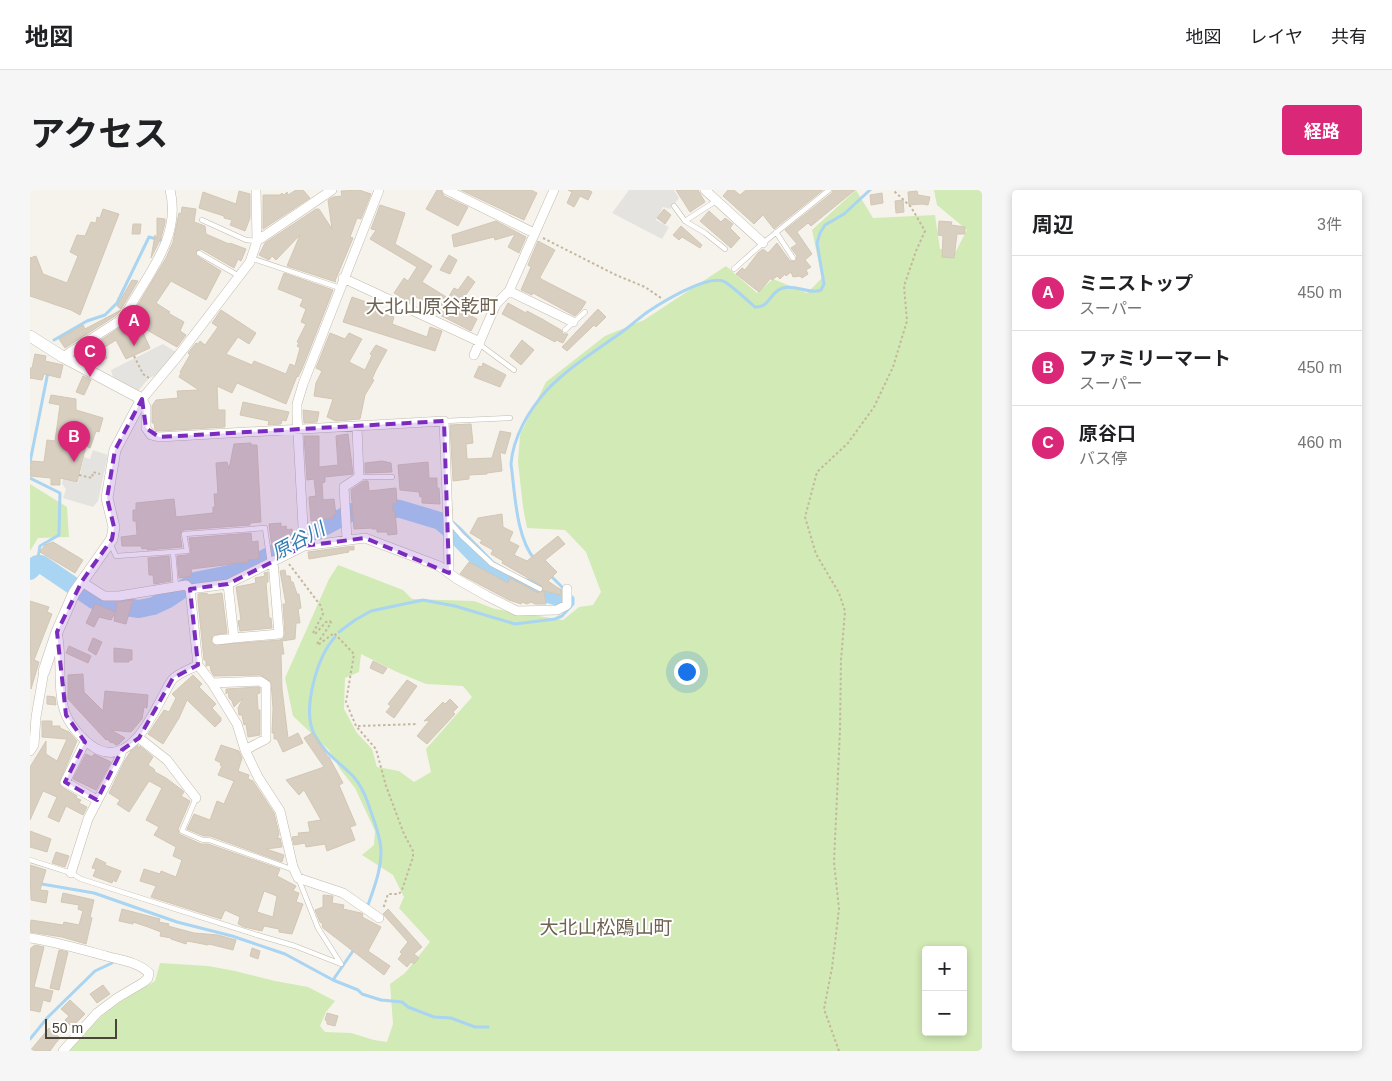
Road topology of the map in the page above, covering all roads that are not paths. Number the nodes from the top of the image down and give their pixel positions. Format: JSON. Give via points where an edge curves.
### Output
{"nodes":[{"id":1,"x":170,"y":190,"type":"edge"},
{"id":2,"x":256,"y":190,"type":"edge"},
{"id":3,"x":379,"y":190,"type":"edge"},
{"id":4,"x":447,"y":190,"type":"edge"},
{"id":5,"x":554,"y":190,"type":"edge"},
{"id":6,"x":705,"y":190,"type":"edge"},
{"id":7,"x":829,"y":190,"type":"edge"},
{"id":8,"x":327,"y":191,"type":"edge"},
{"id":9,"x":716,"y":201,"type":"junction"},
{"id":10,"x":674,"y":206,"type":"dead end"},
{"id":11,"x":202,"y":220,"type":"dead end"},
{"id":12,"x":685,"y":221,"type":"junction"},
{"id":13,"x":776,"y":232,"type":"junction"},
{"id":14,"x":534,"y":233,"type":"junction"},
{"id":15,"x":257,"y":241,"type":"junction"},
{"id":16,"x":763,"y":243,"type":"junction"},
{"id":17,"x":725,"y":249,"type":"dead end"},
{"id":18,"x":199,"y":253,"type":"dead end"},
{"id":19,"x":251,"y":258,"type":"junction"},
{"id":20,"x":794,"y":258,"type":"dead end"},
{"id":21,"x":734,"y":269,"type":"dead end"},
{"id":22,"x":239,"y":276,"type":"junction"},
{"id":23,"x":343,"y":278,"type":"junction"},
{"id":24,"x":340,"y":288,"type":"junction"},
{"id":25,"x":509,"y":291,"type":"junction"},
{"id":26,"x":585,"y":312,"type":"dead end"},
{"id":27,"x":573,"y":322,"type":"junction"},
{"id":28,"x":565,"y":330,"type":"dead end"},
{"id":29,"x":30,"y":336,"type":"edge"},
{"id":30,"x":479,"y":343,"type":"junction"},
{"id":31,"x":474,"y":355,"type":"dead end"},
{"id":32,"x":63,"y":357,"type":"junction"},
{"id":33,"x":514,"y":370,"type":"dead end"},
{"id":34,"x":142,"y":399,"type":"junction"},
{"id":35,"x":510,"y":418,"type":"dead end"},
{"id":36,"x":444,"y":421,"type":"junction"},
{"id":37,"x":357,"y":427,"type":"junction"},
{"id":38,"x":297,"y":430,"type":"junction"},
{"id":39,"x":359,"y":477,"type":"junction"},
{"id":40,"x":392,"y":477,"type":"dead end"},
{"id":41,"x":448,"y":520,"type":"junction"},
{"id":42,"x":347,"y":539,"type":"junction"},
{"id":43,"x":110,"y":542,"type":"junction"},
{"id":44,"x":304,"y":546,"type":"junction"},
{"id":45,"x":174,"y":552,"type":"junction"},
{"id":46,"x":271,"y":562,"type":"junction"},
{"id":47,"x":448,"y":573,"type":"junction"},
{"id":48,"x":82,"y":582,"type":"junction"},
{"id":49,"x":228,"y":584,"type":"junction"},
{"id":50,"x":176,"y":587,"type":"junction"},
{"id":51,"x":190,"y":589,"type":"junction"},
{"id":52,"x":540,"y":589,"type":"dead end"},
{"id":53,"x":567,"y":589,"type":"dead end"},
{"id":54,"x":57,"y":632,"type":"junction"},
{"id":55,"x":234,"y":638,"type":"junction"},
{"id":56,"x":217,"y":640,"type":"dead end"},
{"id":57,"x":198,"y":665,"type":"junction"},
{"id":58,"x":44,"y":671,"type":"joint"},
{"id":59,"x":212,"y":683,"type":"junction"},
{"id":60,"x":139,"y":738,"type":"junction"},
{"id":61,"x":86,"y":742,"type":"junction"},
{"id":62,"x":122,"y":750,"type":"junction"},
{"id":63,"x":245,"y":750,"type":"junction"},
{"id":64,"x":30,"y":751,"type":"edge"},
{"id":65,"x":196,"y":798,"type":"joint"},
{"id":66,"x":97,"y":800,"type":"junction"},
{"id":67,"x":30,"y":860,"type":"edge"},
{"id":68,"x":71,"y":873,"type":"junction"},
{"id":69,"x":296,"y":874,"type":"junction"},
{"id":70,"x":379,"y":918,"type":"road end"},
{"id":71,"x":30,"y":938,"type":"edge"},
{"id":72,"x":63,"y":1051,"type":"edge"}],
"edges":[{"from":1,"to":32,"type":"street","via":[[172,216],[168,240],[125,315]]},
{"from":2,"to":15,"type":"street"},
{"from":3,"to":23,"type":"street"},
{"from":4,"to":14,"type":"street"},
{"from":5,"to":14,"type":"street"},
{"from":6,"to":9,"type":"street"},
{"from":7,"to":13,"type":"lane"},
{"from":8,"to":15,"type":"street"},
{"from":9,"to":12,"type":"lane"},
{"from":9,"to":16,"type":"street"},
{"from":10,"to":12,"type":"lane"},
{"from":11,"to":15,"type":"lane","via":[[246,240]]},
{"from":12,"to":17,"type":"lane"},
{"from":13,"to":16,"type":"lane"},
{"from":13,"to":20,"type":"lane"},
{"from":14,"to":25,"type":"street"},
{"from":15,"to":19,"type":"street"},
{"from":16,"to":21,"type":"lane"},
{"from":18,"to":22,"type":"lane"},
{"from":19,"to":22,"type":"street"},
{"from":19,"to":24,"type":"lane"},
{"from":22,"to":34,"type":"street"},
{"from":23,"to":24,"type":"street"},
{"from":23,"to":30,"type":"street"},
{"from":24,"to":38,"type":"street","via":[[302,384],[297,404]]},
{"from":25,"to":27,"type":"street"},
{"from":25,"to":30,"type":"street","via":[[496,304]]},
{"from":26,"to":27,"type":"lane"},
{"from":27,"to":28,"type":"lane"},
{"from":29,"to":32,"type":"street"},
{"from":30,"to":31,"type":"street"},
{"from":30,"to":33,"type":"lane"},
{"from":32,"to":34,"type":"street"},
{"from":34,"to":38,"type":"street","via":[[146,408],[146,428],[152,435],[160,437]]},
{"from":34,"to":43,"type":"street","via":[[115,450],[107,498],[114,527]]},
{"from":35,"to":36,"type":"lane"},
{"from":36,"to":37,"type":"street"},
{"from":36,"to":41,"type":"street"},
{"from":37,"to":38,"type":"street"},
{"from":37,"to":39,"type":"street"},
{"from":38,"to":44,"type":"street"},
{"from":39,"to":40,"type":"lane"},
{"from":39,"to":42,"type":"street","via":[[344,487]]},
{"from":41,"to":47,"type":"street"},
{"from":41,"to":52,"type":"lane","via":[[492,564]]},
{"from":42,"to":44,"type":"street"},
{"from":42,"to":47,"type":"street","via":[[365,538],[439,566]]},
{"from":43,"to":45,"type":"lane","via":[[116,556]]},
{"from":43,"to":48,"type":"street"},
{"from":44,"to":46,"type":"street"},
{"from":45,"to":46,"type":"lane","via":[[187,550],[184,534],[265,528]]},
{"from":45,"to":50,"type":"lane"},
{"from":46,"to":49,"type":"street"},
{"from":46,"to":55,"type":"street","via":[[279,634]]},
{"from":47,"to":53,"type":"street","via":[[517,610],[557,610],[566,605]]},
{"from":48,"to":50,"type":"street","via":[[104,596]]},
{"from":48,"to":54,"type":"street"},
{"from":49,"to":51,"type":"street"},
{"from":49,"to":55,"type":"street"},
{"from":50,"to":51,"type":"street","via":[[186,585]]},
{"from":51,"to":57,"type":"street"},
{"from":54,"to":58,"type":"street"},
{"from":54,"to":61,"type":"street","via":[[66,715]]},
{"from":55,"to":56,"type":"street"},
{"from":57,"to":59,"type":"street"},
{"from":57,"to":60,"type":"street","via":[[173,678]]},
{"from":58,"to":64,"type":"street","via":[[34,744]]},
{"from":59,"to":63,"type":"street","via":[[237,724]]},
{"from":59,"to":63,"type":"street","via":[[260,681],[266,685],[266,739]]},
{"from":60,"to":62,"type":"street"},
{"from":60,"to":65,"type":"street","via":[[167,760]]},
{"from":61,"to":62,"type":"street","via":[[106,753]]},
{"from":61,"to":66,"type":"street","via":[[65,782]]},
{"from":62,"to":66,"type":"street"},
{"from":63,"to":69,"type":"street","via":[[280,811]]},
{"from":65,"to":69,"type":"lane","via":[[182,831]]},
{"from":66,"to":68,"type":"street"},
{"from":67,"to":68,"type":"lane"},
{"from":68,"to":69,"type":"lane","via":[[341,964],[318,928]]},
{"from":69,"to":70,"type":"street","via":[[343,893]]},
{"from":71,"to":72,"type":"street","via":[[124,960],[149,973],[144,982],[97,1013]]}]}
